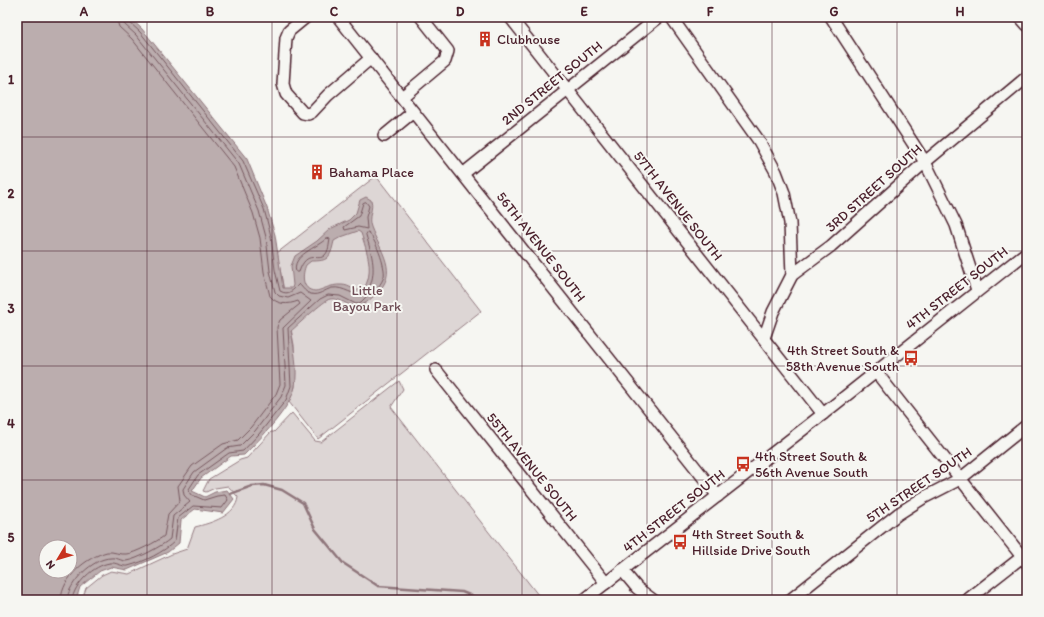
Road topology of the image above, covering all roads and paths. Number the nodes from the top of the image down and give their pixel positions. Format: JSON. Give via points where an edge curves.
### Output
{"nodes":[{"id":1,"x":306,"y":17,"type":"edge"},
{"id":2,"x":338,"y":17,"type":"edge"},
{"id":3,"x":421,"y":17,"type":"edge"},
{"id":4,"x":510,"y":17,"type":"edge"},
{"id":5,"x":659,"y":17,"type":"edge"},
{"id":6,"x":671,"y":17,"type":"edge"},
{"id":7,"x":831,"y":17,"type":"edge"},
{"id":8,"x":1020,"y":17,"type":"edge"},
{"id":9,"x":1027,"y":25,"type":"edge"},
{"id":10,"x":371,"y":58,"type":"junction"},
{"id":11,"x":1027,"y":77,"type":"edge"},
{"id":12,"x":567,"y":90,"type":"junction"},
{"id":13,"x":402,"y":97,"type":"junction"},
{"id":14,"x":413,"y":112,"type":"junction"},
{"id":15,"x":384,"y":136,"type":"dead end"},
{"id":16,"x":925,"y":162,"type":"junction"},
{"id":17,"x":464,"y":173,"type":"junction"},
{"id":18,"x":1027,"y":252,"type":"edge"},
{"id":19,"x":792,"y":275,"type":"junction"},
{"id":20,"x":977,"y":290,"type":"junction"},
{"id":21,"x":764,"y":338,"type":"junction"},
{"id":22,"x":436,"y":370,"type":"dead end"},
{"id":23,"x":876,"y":372,"type":"junction"},
{"id":24,"x":823,"y":414,"type":"junction"},
{"id":25,"x":1027,"y":425,"type":"edge"},
{"id":26,"x":960,"y":479,"type":"junction"},
{"id":27,"x":718,"y":496,"type":"junction"},
{"id":28,"x":1025,"y":560,"type":"edge"},
{"id":29,"x":622,"y":570,"type":"junction"},
{"id":30,"x":606,"y":582,"type":"junction"},
{"id":31,"x":584,"y":600,"type":"edge"},
{"id":32,"x":653,"y":600,"type":"edge"},
{"id":33,"x":790,"y":600,"type":"edge"},
{"id":34,"x":967,"y":600,"type":"edge"}],
"edges":[{"from":1,"to":10,"type":"street","via":[[289,31],[286,38],[283,84],[286,94],[303,113],[312,112]]},
{"from":2,"to":10,"type":"street","name":"56TH AVENUE SOUTH"},
{"from":3,"to":13,"type":"street","via":[[448,51],[445,62]]},
{"from":4,"to":12,"type":"street","name":"57TH AVENUE SOUTH"},
{"from":5,"to":12,"type":"street","name":"2ND STREET SOUTH"},
{"from":6,"to":19,"type":"street","via":[[759,141],[776,172],[784,193],[790,222]]},
{"from":7,"to":16,"type":"street"},
{"from":8,"to":9,"type":"street"},
{"from":10,"to":13,"type":"street","name":"56TH AVENUE SOUTH"},
{"from":11,"to":16,"type":"street","name":"3RD STREET SOUTH"},
{"from":12,"to":17,"type":"street","name":"2ND STREET SOUTH"},
{"from":12,"to":21,"type":"street","name":"57TH AVENUE SOUTH"},
{"from":13,"to":14,"type":"street","name":"56TH AVENUE SOUTH"},
{"from":14,"to":15,"type":"street"},
{"from":14,"to":17,"type":"street","name":"56TH AVENUE SOUTH"},
{"from":16,"to":19,"type":"street","name":"3RD STREET SOUTH","via":[[831,246]]},
{"from":16,"to":20,"type":"street","via":[[956,225]]},
{"from":17,"to":27,"type":"street","name":"56TH AVENUE SOUTH"},
{"from":18,"to":20,"type":"street","name":"4TH STREET SOUTH"},
{"from":19,"to":21,"type":"street","name":"3RD STREET SOUTH","via":[[773,312]]},
{"from":20,"to":23,"type":"street","name":"4TH STREET SOUTH"},
{"from":21,"to":24,"type":"street","name":"57TH AVENUE SOUTH"},
{"from":22,"to":30,"type":"street","name":"55TH AVENUE SOUTH"},
{"from":23,"to":24,"type":"street","name":"4TH STREET SOUTH"},
{"from":23,"to":26,"type":"street"},
{"from":24,"to":27,"type":"street","name":"4TH STREET SOUTH"},
{"from":25,"to":26,"type":"street","name":"5TH STREET SOUTH"},
{"from":26,"to":28,"type":"street"},
{"from":26,"to":33,"type":"street","name":"5TH STREET SOUTH","via":[[898,514]]},
{"from":27,"to":29,"type":"street","name":"4TH STREET SOUTH"},
{"from":28,"to":34,"type":"street"},
{"from":29,"to":30,"type":"street","name":"4TH STREET SOUTH"},
{"from":29,"to":32,"type":"street","via":[[637,588]]},
{"from":30,"to":31,"type":"street","name":"4TH STREET SOUTH"}]}
